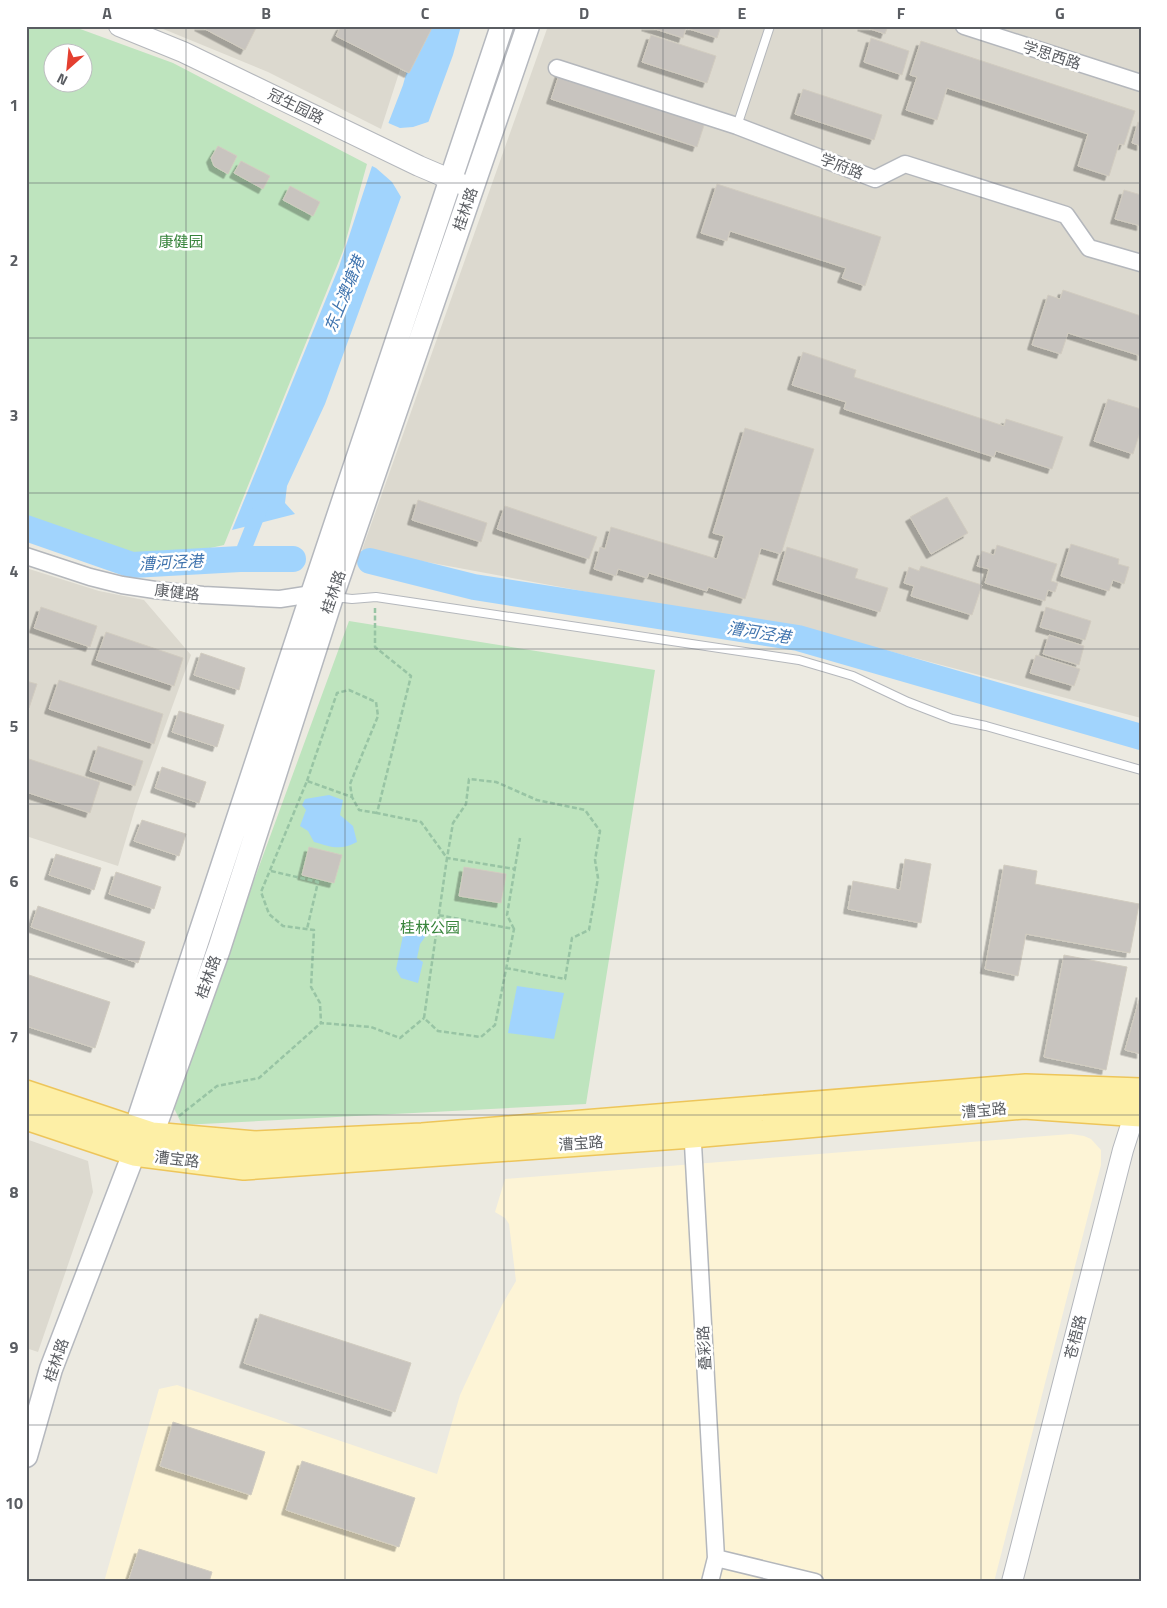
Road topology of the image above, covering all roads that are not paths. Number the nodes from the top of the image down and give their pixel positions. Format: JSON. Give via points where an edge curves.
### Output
{"nodes":[{"id":1,"x":119,"y":26,"type":"edge"},
{"id":2,"x":502,"y":26,"type":"edge"},
{"id":3,"x":528,"y":26,"type":"edge"},
{"id":4,"x":770,"y":26,"type":"edge"},
{"id":5,"x":964,"y":26,"type":"edge"},
{"id":6,"x":557,"y":68,"type":"dead end"},
{"id":7,"x":1141,"y":84,"type":"edge"},
{"id":8,"x":737,"y":126,"type":"junction"},
{"id":9,"x":450,"y":178,"type":"junction"},
{"id":10,"x":472,"y":189,"type":"junction"},
{"id":11,"x":1141,"y":264,"type":"edge"},
{"id":12,"x":26,"y":556,"type":"edge"},
{"id":13,"x":322,"y":595,"type":"junction"},
{"id":14,"x":1141,"y":770,"type":"edge"},
{"id":15,"x":26,"y":1093,"type":"edge"},
{"id":16,"x":1139,"y":1103,"type":"edge"},
{"id":17,"x":26,"y":1117,"type":"edge"},
{"id":18,"x":692,"y":1124,"type":"junction"},
{"id":19,"x":140,"y":1139,"type":"junction"},
{"id":20,"x":26,"y":1456,"type":"edge"},
{"id":21,"x":716,"y":1558,"type":"junction"},
{"id":22,"x":710,"y":1582,"type":"edge"},
{"id":23,"x":815,"y":1582,"type":"edge"},
{"id":24,"x":1012,"y":1582,"type":"edge"}],
"edges":[{"from":1,"to":9,"type":"street","name":"冠生园路","via":[[184,52]]},
{"from":2,"to":9,"type":"main road","name":"桂林路"},
{"from":3,"to":10,"type":"main road","name":"桂林路"},
{"from":4,"to":8,"type":"lane"},
{"from":5,"to":7,"type":"street","name":"学思西路"},
{"from":6,"to":8,"type":"street","name":"学府路"},
{"from":8,"to":11,"type":"street","name":"学府路","via":[[875,179],[905,164],[1066,215],[1089,248]]},
{"from":9,"to":10,"type":"street","name":"冠生园路"},
{"from":9,"to":13,"type":"main road","name":"桂林路"},
{"from":10,"to":13,"type":"main road","name":"桂林路"},
{"from":12,"to":13,"type":"street","name":"康健路","via":[[98,579],[155,590],[280,599]]},
{"from":13,"to":14,"type":"lane","via":[[352,599],[376,597],[799,660],[853,676],[952,719]]},
{"from":13,"to":19,"type":"main road","name":"桂林路","via":[[218,948]]},
{"from":15,"to":19,"type":"main road","name":"漕宝路"},
{"from":16,"to":18,"type":"main road","name":"漕宝路"},
{"from":16,"to":24,"type":"street","name":"苍梧路"},
{"from":17,"to":19,"type":"main road","name":"漕宝路"},
{"from":18,"to":19,"type":"main road","name":"漕宝路","via":[[244,1167]]},
{"from":18,"to":21,"type":"street","name":"叠彩路"},
{"from":19,"to":20,"type":"main road","name":"桂林路","via":[[51,1369]]},
{"from":21,"to":22,"type":"street","name":"叠彩路"},
{"from":21,"to":23,"type":"street"}]}
